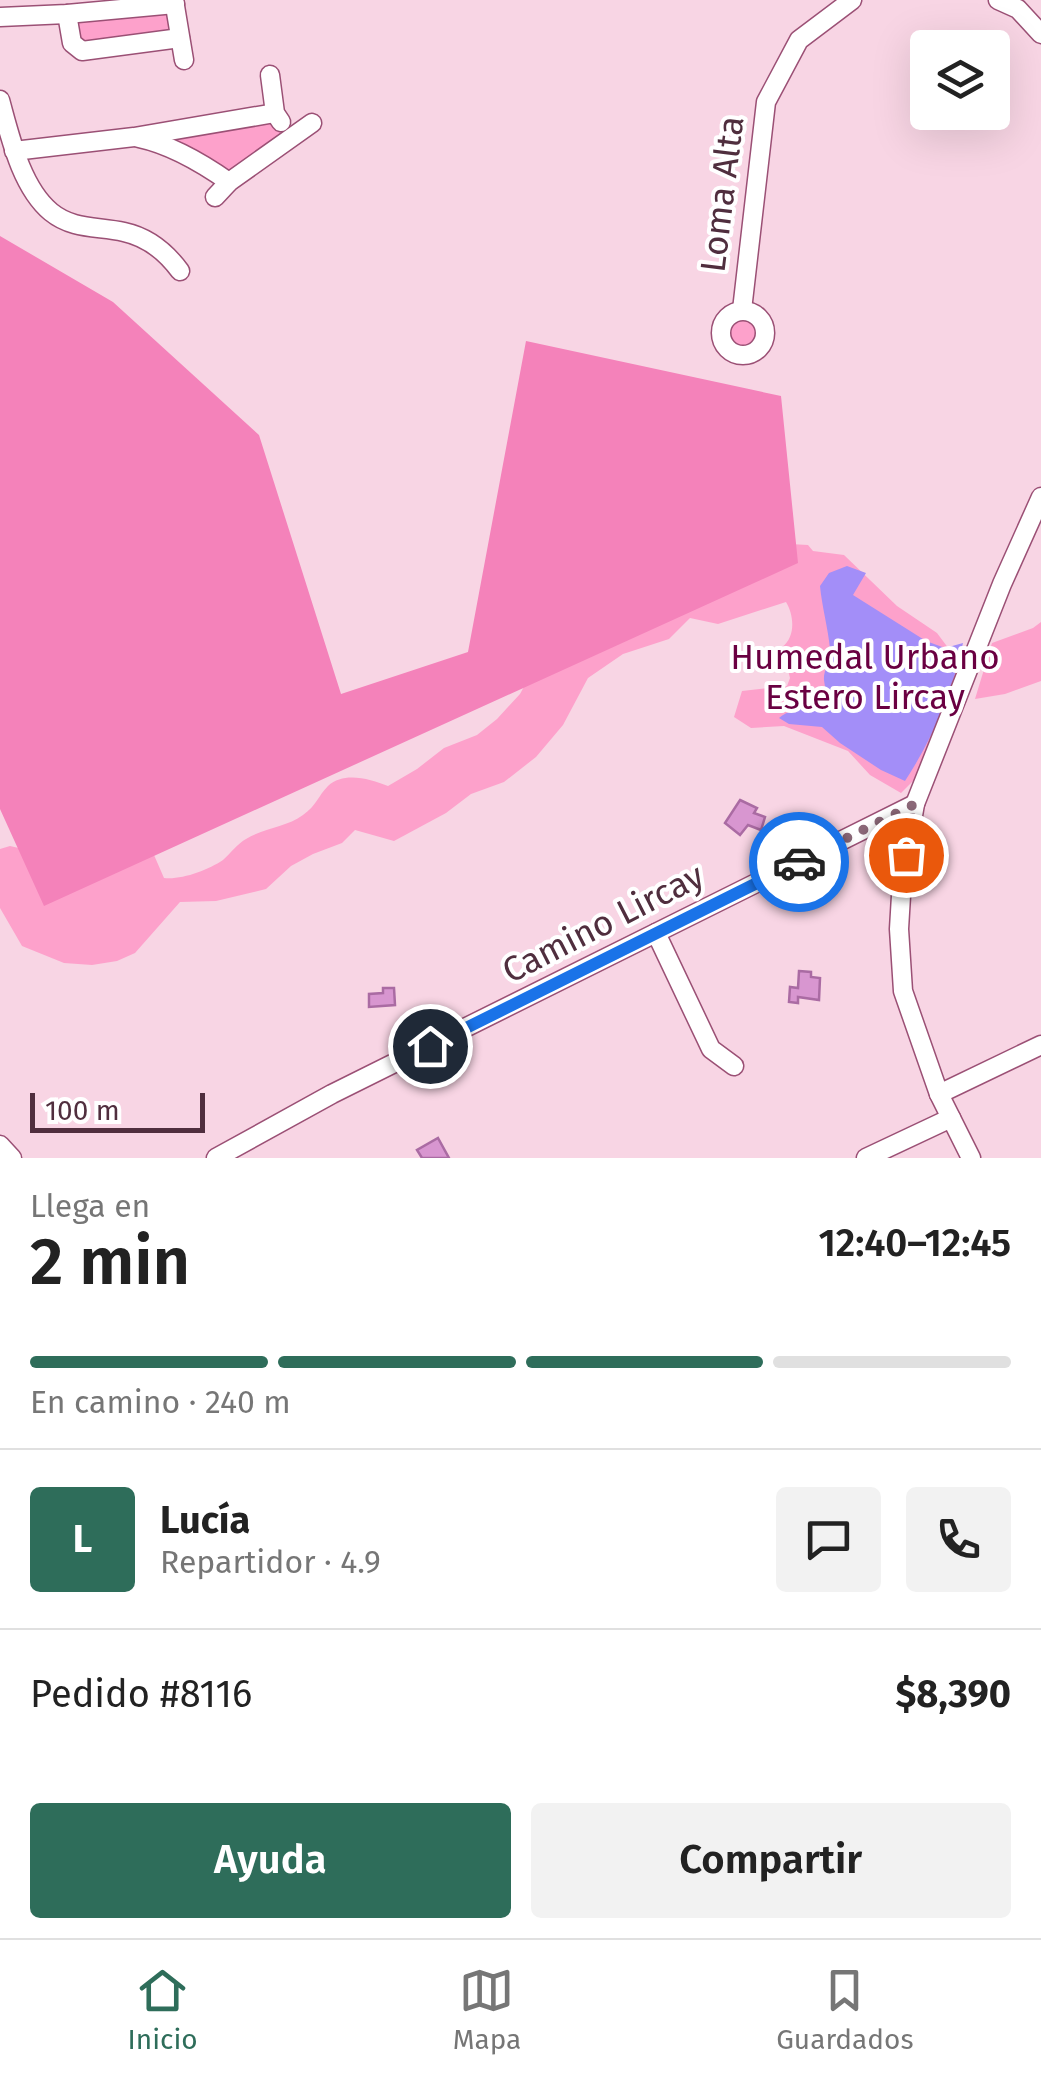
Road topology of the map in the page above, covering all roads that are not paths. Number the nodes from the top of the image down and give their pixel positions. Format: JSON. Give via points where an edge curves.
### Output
{"nodes":[{"id":1,"x":852,"y":0,"type":"edge"},
{"id":2,"x":998,"y":0,"type":"edge"},
{"id":3,"x":175,"y":2,"type":"edge"},
{"id":4,"x":67,"y":14,"type":"junction"},
{"id":5,"x":0,"y":17,"type":"edge"},
{"id":6,"x":1041,"y":34,"type":"edge"},
{"id":7,"x":180,"y":38,"type":"junction"},
{"id":8,"x":184,"y":60,"type":"dead end"},
{"id":9,"x":270,"y":75,"type":"dead end"},
{"id":10,"x":0,"y":100,"type":"edge"},
{"id":11,"x":275,"y":113,"type":"junction"},
{"id":12,"x":312,"y":123,"type":"dead end"},
{"id":13,"x":293,"y":135,"type":"junction"},
{"id":14,"x":134,"y":137,"type":"junction"},
{"id":15,"x":14,"y":151,"type":"junction"},
{"id":16,"x":230,"y":182,"type":"junction"},
{"id":17,"x":215,"y":197,"type":"dead end"},
{"id":18,"x":180,"y":271,"type":"dead end"},
{"id":19,"x":742,"y":310,"type":"dead end"},
{"id":20,"x":1041,"y":497,"type":"edge"},
{"id":21,"x":915,"y":804,"type":"junction"},
{"id":22,"x":656,"y":933,"type":"junction"},
{"id":23,"x":1041,"y":1044,"type":"edge"},
{"id":24,"x":734,"y":1066,"type":"dead end"},
{"id":25,"x":939,"y":1094,"type":"junction"},
{"id":26,"x":951,"y":1118,"type":"junction"},
{"id":27,"x":0,"y":1145,"type":"edge"},
{"id":28,"x":12,"y":1158,"type":"edge"},
{"id":29,"x":216,"y":1158,"type":"edge"},
{"id":30,"x":866,"y":1158,"type":"edge"},
{"id":31,"x":971,"y":1158,"type":"edge"}],
"edges":[{"from":1,"to":19,"type":"street","name":"Loma Alta","via":[[799,40],[766,102]]},
{"from":2,"to":6,"type":"street","via":[[1018,9]]},
{"from":3,"to":4,"type":"street"},
{"from":3,"to":7,"type":"street"},
{"from":4,"to":5,"type":"street"},
{"from":4,"to":7,"type":"street","via":[[72,43],[82,51]]},
{"from":7,"to":8,"type":"street"},
{"from":9,"to":11,"type":"street"},
{"from":10,"to":15,"type":"street"},
{"from":11,"to":13,"type":"street"},
{"from":11,"to":14,"type":"street"},
{"from":12,"to":13,"type":"street"},
{"from":13,"to":16,"type":"street"},
{"from":14,"to":15,"type":"street"},
{"from":14,"to":16,"type":"street","via":[[176,151]]},
{"from":15,"to":18,"type":"street","via":[[51,212],[84,228],[142,238]]},
{"from":16,"to":17,"type":"street"},
{"from":20,"to":21,"type":"street"},
{"from":21,"to":22,"type":"street","name":"Camino Lircay"},
{"from":21,"to":25,"type":"street","via":[[902,879],[901,970]]},
{"from":22,"to":24,"type":"street","via":[[711,1049]]},
{"from":22,"to":29,"type":"street","name":"Camino Lircay"},
{"from":23,"to":25,"type":"street"},
{"from":25,"to":26,"type":"street"},
{"from":26,"to":30,"type":"street"},
{"from":26,"to":31,"type":"street"},
{"from":27,"to":28,"type":"street"}]}
